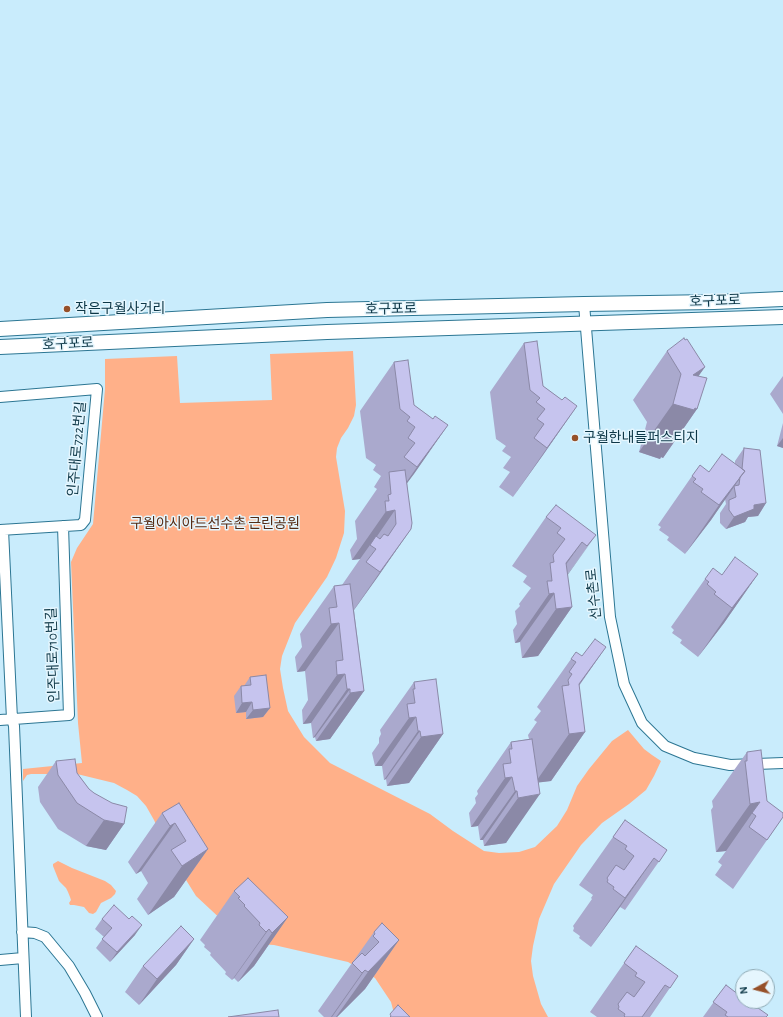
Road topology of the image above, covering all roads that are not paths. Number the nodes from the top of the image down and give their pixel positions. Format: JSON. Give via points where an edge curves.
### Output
{"nodes":[{"id":1,"x":783,"y":299,"type":"edge"},
{"id":2,"x":584,"y":304,"type":"junction"},
{"id":3,"x":783,"y":317,"type":"edge"},
{"id":4,"x":585,"y":324,"type":"junction"},
{"id":5,"x":0,"y":329,"type":"edge"},
{"id":6,"x":0,"y":347,"type":"edge"},
{"id":7,"x":1,"y":397,"type":"edge"},
{"id":8,"x":63,"y":526,"type":"junction"},
{"id":9,"x":2,"y":530,"type":"edge"},
{"id":10,"x":12,"y":719,"type":"junction"},
{"id":11,"x":0,"y":720,"type":"edge"},
{"id":12,"x":783,"y":763,"type":"edge"},
{"id":13,"x":22,"y":932,"type":"junction"},
{"id":14,"x":23,"y":958,"type":"junction"},
{"id":15,"x":0,"y":960,"type":"edge"},
{"id":16,"x":26,"y":1017,"type":"edge"},
{"id":17,"x":97,"y":1017,"type":"edge"}],
"edges":[{"from":1,"to":2,"type":"main road","name":"호구포로"},
{"from":2,"to":4,"type":"street","name":"선수촌로"},
{"from":2,"to":5,"type":"main road","name":"호구포로","via":[[327,310]]},
{"from":3,"to":4,"type":"main road","name":"호구포로"},
{"from":4,"to":6,"type":"main road","name":"호구포로","via":[[319,332]]},
{"from":4,"to":12,"type":"street","name":"선수촌로","via":[[610,617],[624,684],[642,723],[665,746],[694,758],[730,765]]},
{"from":7,"to":8,"type":"street","name":"인주대로722번길","via":[[97,389],[85,520],[81,525]]},
{"from":8,"to":9,"type":"street","name":"인주대로722번길"},
{"from":8,"to":10,"type":"street","name":"인주대로710번길","via":[[69,715]]},
{"from":9,"to":10,"type":"street"},
{"from":10,"to":11,"type":"street","name":"인주대로710번길"},
{"from":10,"to":13,"type":"street"},
{"from":13,"to":14,"type":"street"},
{"from":13,"to":17,"type":"street","via":[[45,937],[69,966]]},
{"from":14,"to":15,"type":"street"},
{"from":14,"to":16,"type":"street"}]}
